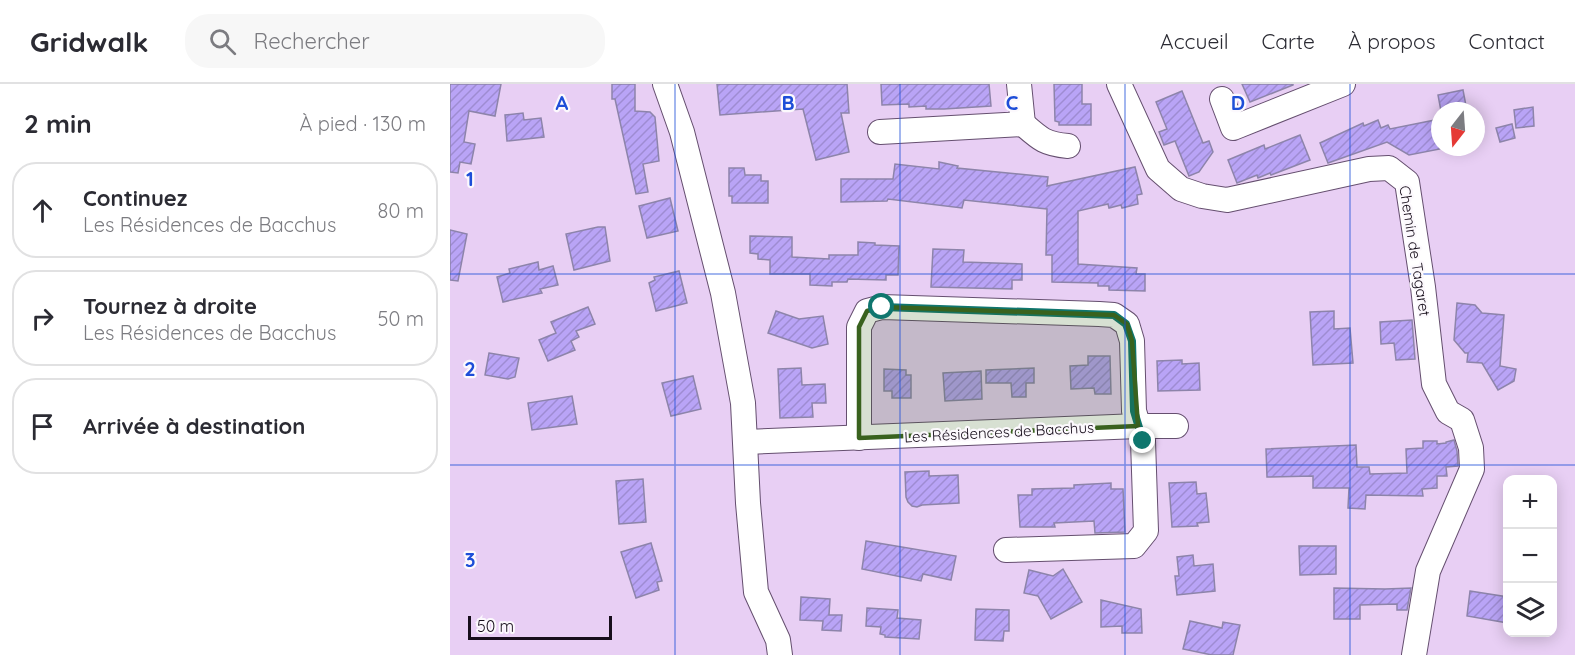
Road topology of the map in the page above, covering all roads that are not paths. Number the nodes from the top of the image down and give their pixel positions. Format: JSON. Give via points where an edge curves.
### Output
{"nodes":[{"id":1,"x":666,"y":84,"type":"edge"},
{"id":2,"x":1019,"y":84,"type":"edge"},
{"id":3,"x":1119,"y":84,"type":"edge"},
{"id":4,"x":1343,"y":84,"type":"edge"},
{"id":5,"x":1314,"y":89,"type":"edge"},
{"id":6,"x":1222,"y":99,"type":"dead end"},
{"id":7,"x":1023,"y":124,"type":"junction"},
{"id":8,"x":880,"y":132,"type":"dead end"},
{"id":9,"x":1068,"y":146,"type":"dead end"},
{"id":10,"x":1138,"y":426,"type":"junction"},
{"id":11,"x":1176,"y":426,"type":"dead end"},
{"id":12,"x":859,"y":438,"type":"junction"},
{"id":13,"x":746,"y":442,"type":"junction"},
{"id":14,"x":1006,"y":550,"type":"dead end"},
{"id":15,"x":780,"y":655,"type":"edge"},
{"id":16,"x":1414,"y":655,"type":"edge"}],
"edges":[{"from":1,"to":13,"type":"street","via":[[723,292],[739,375]]},
{"from":2,"to":7,"type":"street"},
{"from":3,"to":16,"type":"street","name":"Chemin de Tagaret","via":[[1158,169],[1181,189],[1227,200],[1389,168],[1407,182],[1434,384],[1448,412],[1462,420],[1471,448],[1472,469],[1428,571]]},
{"from":4,"to":5,"type":"street"},
{"from":5,"to":6,"type":"street","via":[[1233,128]]},
{"from":7,"to":8,"type":"street"},
{"from":7,"to":9,"type":"street","via":[[1042,141]]},
{"from":10,"to":11,"type":"street","name":"Les Résidences de Bacchus"},
{"from":10,"to":12,"type":"street","name":"Les Résidences de Bacchus"},
{"from":10,"to":12,"type":"street","via":[[1132,341],[1126,324],[1114,315],[882,307],[867,311],[859,327]]},
{"from":10,"to":14,"type":"street","via":[[1143,441],[1146,531],[1134,546]]},
{"from":12,"to":13,"type":"street","name":"Les Résidences de Bacchus"},
{"from":13,"to":15,"type":"street","via":[[756,592],[778,640]]}]}
